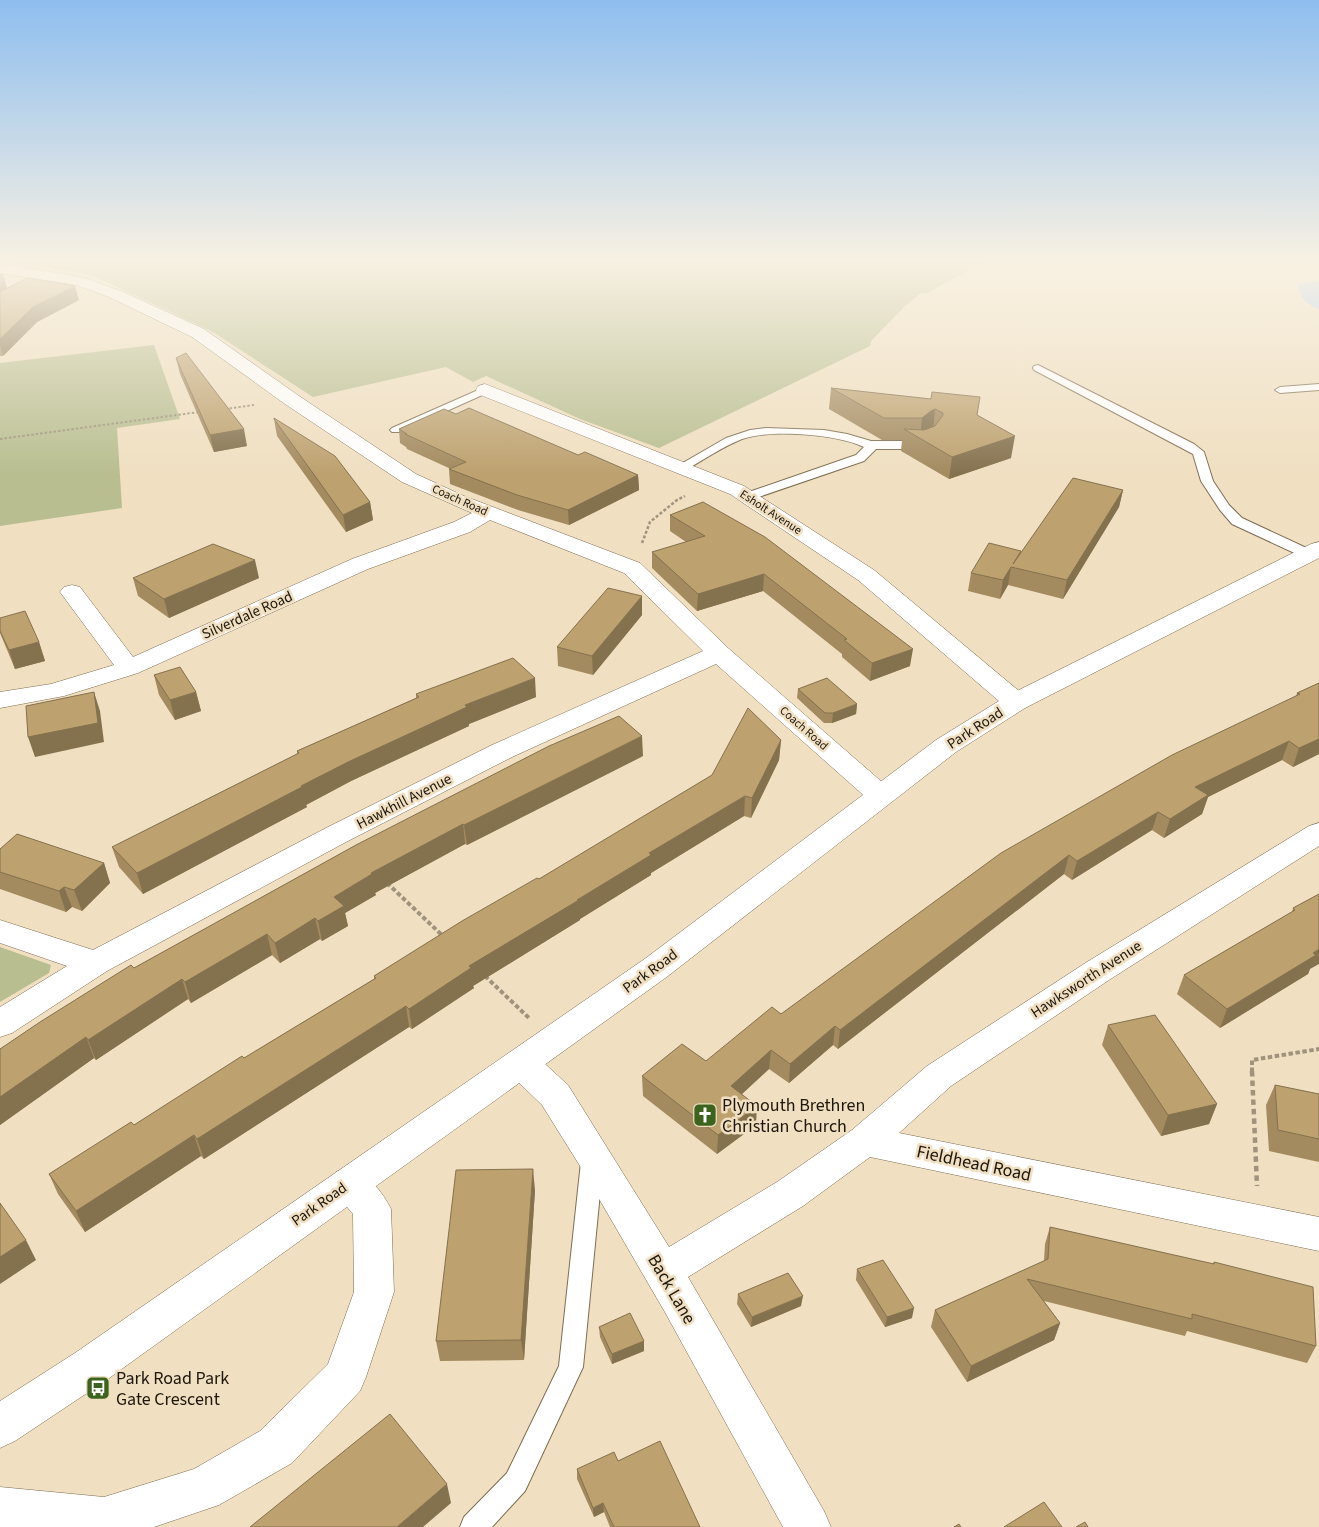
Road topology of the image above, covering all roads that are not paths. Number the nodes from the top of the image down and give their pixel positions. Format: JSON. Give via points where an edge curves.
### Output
{"nodes":[{"id":1,"x":196,"y":332,"type":"edge"},
{"id":2,"x":1038,"y":368,"type":"dead end"},
{"id":3,"x":1319,"y":387,"type":"edge"},
{"id":4,"x":485,"y":390,"type":"joint"},
{"id":5,"x":1280,"y":390,"type":"dead end"},
{"id":6,"x":396,"y":430,"type":"dead end"},
{"id":7,"x":933,"y":436,"type":"edge"},
{"id":8,"x":870,"y":445,"type":"junction"},
{"id":9,"x":680,"y":468,"type":"junction"},
{"id":10,"x":747,"y":497,"type":"junction"},
{"id":11,"x":488,"y":513,"type":"junction"},
{"id":12,"x":1313,"y":552,"type":"edge"},
{"id":13,"x":72,"y":592,"type":"dead end"},
{"id":14,"x":719,"y":653,"type":"junction"},
{"id":15,"x":129,"y":668,"type":"junction"},
{"id":16,"x":0,"y":700,"type":"edge"},
{"id":17,"x":1016,"y":702,"type":"junction"},
{"id":18,"x":880,"y":795,"type":"junction"},
{"id":19,"x":1319,"y":833,"type":"edge"},
{"id":20,"x":0,"y":931,"type":"edge"},
{"id":21,"x":96,"y":963,"type":"junction"},
{"id":22,"x":0,"y":1024,"type":"edge"},
{"id":23,"x":521,"y":1063,"type":"junction"},
{"id":24,"x":865,"y":1141,"type":"junction"},
{"id":25,"x":593,"y":1155,"type":"junction"},
{"id":26,"x":349,"y":1183,"type":"junction"},
{"id":27,"x":1319,"y":1234,"type":"edge"},
{"id":28,"x":662,"y":1272,"type":"junction"},
{"id":29,"x":0,"y":1426,"type":"edge"},
{"id":30,"x":0,"y":1510,"type":"edge"},
{"id":31,"x":474,"y":1527,"type":"edge"},
{"id":32,"x":808,"y":1527,"type":"edge"}],
"edges":[{"from":1,"to":11,"type":"street","name":"Coach Road","via":[[409,478]]},
{"from":2,"to":12,"type":"lane","via":[[1190,446],[1198,452],[1207,481],[1237,521]]},
{"from":3,"to":5,"type":"lane"},
{"from":4,"to":6,"type":"lane"},
{"from":4,"to":9,"type":"street","name":"Esholt Avenue"},
{"from":7,"to":8,"type":"lane","via":[[921,446]]},
{"from":8,"to":9,"type":"lane","via":[[853,438],[826,434],[752,433],[738,437]]},
{"from":8,"to":10,"type":"lane","via":[[870,450],[860,458]]},
{"from":9,"to":10,"type":"street","name":"Esholt Avenue","via":[[738,490]]},
{"from":10,"to":17,"type":"street","name":"Esholt Avenue","via":[[866,574]]},
{"from":11,"to":14,"type":"street","name":"Coach Road","via":[[632,568]]},
{"from":11,"to":15,"type":"street","name":"Silverdale Road","via":[[462,528],[360,564]]},
{"from":12,"to":17,"type":"street","name":"Park Road"},
{"from":13,"to":15,"type":"street"},
{"from":14,"to":18,"type":"street","name":"Coach Road"},
{"from":14,"to":21,"type":"street","name":"Hawkhill Avenue","via":[[502,751]]},
{"from":15,"to":16,"type":"street","name":"Silverdale Road","via":[[56,691]]},
{"from":17,"to":18,"type":"street","name":"Park Road","via":[[946,746]]},
{"from":18,"to":23,"type":"street","name":"Park Road","via":[[656,967]]},
{"from":19,"to":24,"type":"street","name":"Hawksworth Avenue","via":[[1098,970],[939,1076]]},
{"from":20,"to":21,"type":"street"},
{"from":21,"to":22,"type":"street","name":"Hawkhill Avenue"},
{"from":23,"to":25,"type":"street","name":"Back Lane","via":[[555,1095]]},
{"from":23,"to":26,"type":"street","name":"Park Road"},
{"from":24,"to":27,"type":"street","name":"Fieldhead Road"},
{"from":24,"to":28,"type":"street","via":[[790,1194]]},
{"from":25,"to":28,"type":"street","name":"Back Lane"},
{"from":25,"to":31,"type":"lane","via":[[571,1366],[516,1482]]},
{"from":26,"to":29,"type":"street","name":"Park Road","via":[[90,1367]]},
{"from":26,"to":30,"type":"street","via":[[372,1210],[374,1292],[345,1377],[276,1447],[203,1489],[104,1520]]},
{"from":28,"to":32,"type":"street","name":"Back Lane"}]}
